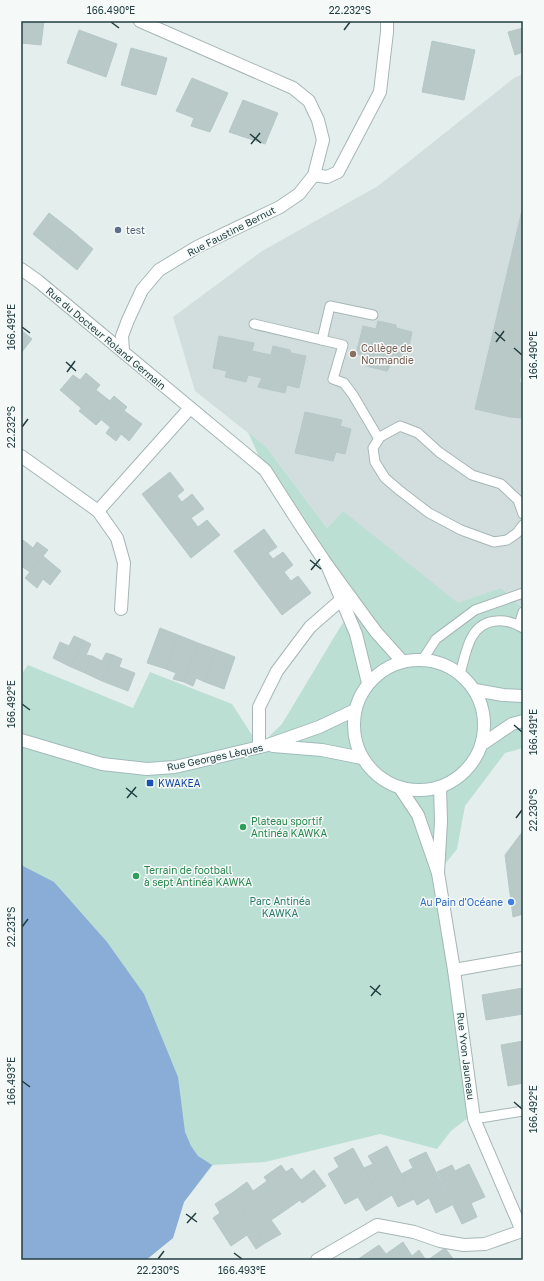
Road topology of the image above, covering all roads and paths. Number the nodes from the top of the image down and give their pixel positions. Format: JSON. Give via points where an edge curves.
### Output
{"nodes":[{"id":1,"x":140,"y":21,"type":"edge"},
{"id":2,"x":387,"y":21,"type":"edge"},
{"id":3,"x":314,"y":175,"type":"junction"},
{"id":4,"x":21,"y":269,"type":"edge"},
{"id":5,"x":373,"y":316,"type":"dead end"},
{"id":6,"x":254,"y":324,"type":"dead end"},
{"id":7,"x":322,"y":340,"type":"junction"},
{"id":8,"x":123,"y":351,"type":"junction"},
{"id":9,"x":190,"y":408,"type":"junction"},
{"id":10,"x":379,"y":439,"type":"junction"},
{"id":11,"x":21,"y":456,"type":"edge"},
{"id":12,"x":98,"y":511,"type":"junction"},
{"id":13,"x":523,"y":514,"type":"edge"},
{"id":14,"x":523,"y":525,"type":"edge"},
{"id":15,"x":327,"y":565,"type":"junction"},
{"id":16,"x":523,"y":593,"type":"edge"},
{"id":17,"x":342,"y":599,"type":"junction"},
{"id":18,"x":121,"y":609,"type":"dead end"},
{"id":19,"x":523,"y":612,"type":"edge"},
{"id":20,"x":521,"y":627,"type":"edge"},
{"id":21,"x":422,"y":659,"type":"junction"},
{"id":22,"x":402,"y":661,"type":"junction"},
{"id":23,"x":460,"y":674,"type":"junction"},
{"id":24,"x":368,"y":683,"type":"junction"},
{"id":25,"x":474,"y":690,"type":"junction"},
{"id":26,"x":523,"y":696,"type":"edge"},
{"id":27,"x":355,"y":710,"type":"junction"},
{"id":28,"x":523,"y":721,"type":"edge"},
{"id":29,"x":21,"y":740,"type":"edge"},
{"id":30,"x":263,"y":746,"type":"junction"},
{"id":31,"x":481,"y":746,"type":"junction"},
{"id":32,"x":362,"y":758,"type":"junction"},
{"id":33,"x":440,"y":787,"type":"junction"},
{"id":34,"x":400,"y":788,"type":"junction"},
{"id":35,"x":438,"y":873,"type":"junction"},
{"id":36,"x":523,"y":958,"type":"edge"},
{"id":37,"x":454,"y":970,"type":"junction"},
{"id":38,"x":523,"y":1111,"type":"edge"},
{"id":39,"x":474,"y":1119,"type":"junction"},
{"id":40,"x":522,"y":1232,"type":"edge"},
{"id":41,"x":317,"y":1260,"type":"edge"}],
"edges":[{"from":1,"to":3,"type":"street","name":"Rue Faustine Bernut","via":[[293,88],[309,101],[318,120],[322,140]]},
{"from":2,"to":3,"type":"street","via":[[380,92],[338,172],[327,177]]},
{"from":3,"to":8,"type":"street","name":"Rue Faustine Bernut","via":[[299,194],[280,207],[197,247],[159,270],[142,290],[128,320],[122,336]]},
{"from":4,"to":8,"type":"street","name":"Rue du Docteur Roland Germain"},
{"from":5,"to":7,"type":"lane","via":[[330,306]]},
{"from":6,"to":7,"type":"lane"},
{"from":7,"to":10,"type":"lane","via":[[343,345],[333,379],[344,383]]},
{"from":8,"to":9,"type":"street","name":"Rue du Docteur Roland Germain"},
{"from":9,"to":12,"type":"street"},
{"from":9,"to":15,"type":"street","name":"Rue du Docteur Roland Germain","via":[[265,470]]},
{"from":10,"to":13,"type":"lane","via":[[400,426],[418,433],[439,452],[472,475],[501,484],[518,500]]},
{"from":10,"to":14,"type":"lane","via":[[373,448],[375,462],[385,478],[429,513],[461,530],[494,542],[507,540]]},
{"from":11,"to":12,"type":"street"},
{"from":12,"to":18,"type":"street","via":[[118,538],[124,563]]},
{"from":15,"to":17,"type":"street","name":"Rue du Docteur Roland Germain"},
{"from":15,"to":22,"type":"street","name":"Rue du Docteur Roland Germain","via":[[376,632]]},
{"from":16,"to":21,"type":"lane","via":[[475,610],[436,638]]},
{"from":17,"to":24,"type":"street","name":"Rue du Docteur Roland Germain","via":[[356,634]]},
{"from":17,"to":30,"type":"street","via":[[310,627],[277,671],[259,707]]},
{"from":19,"to":20,"type":"lane"},
{"from":20,"to":23,"type":"lane","via":[[502,621],[489,622],[475,630]]},
{"from":21,"to":22,"type":"street"},
{"from":21,"to":23,"type":"street","via":[[443,663]]},
{"from":22,"to":24,"type":"street","via":[[383,670]]},
{"from":23,"to":25,"type":"street"},
{"from":24,"to":27,"type":"street"},
{"from":25,"to":26,"type":"street"},
{"from":25,"to":31,"type":"street","via":[[481,703],[484,717]]},
{"from":27,"to":30,"type":"street","name":"Rue Georges Lèques","via":[[319,727]]},
{"from":27,"to":32,"type":"street","via":[[355,743]]},
{"from":28,"to":31,"type":"street","via":[[512,724]]},
{"from":29,"to":30,"type":"street","name":"Rue Georges Lèques","via":[[102,764],[147,769],[176,767]]},
{"from":30,"to":32,"type":"street","name":"Rue Georges Lèques","via":[[322,750]]},
{"from":31,"to":33,"type":"street","via":[[472,763],[458,777]]},
{"from":32,"to":34,"type":"street","via":[[372,771]]},
{"from":33,"to":34,"type":"street","via":[[420,790]]},
{"from":33,"to":35,"type":"street","name":"Rue Yvon Jauneau"},
{"from":34,"to":35,"type":"street","name":"Rue Yvon Jauneau","via":[[418,815]]},
{"from":35,"to":37,"type":"street","name":"Rue Yvon Jauneau"},
{"from":36,"to":37,"type":"street"},
{"from":37,"to":39,"type":"street","name":"Rue Yvon Jauneau"},
{"from":38,"to":39,"type":"lane"},
{"from":39,"to":40,"type":"street","name":"Rue Yvon Jauneau"},
{"from":40,"to":41,"type":"street","name":"Rue Yvon Jauneau","via":[[485,1244],[464,1245],[440,1241],[414,1232],[376,1226]]}]}
